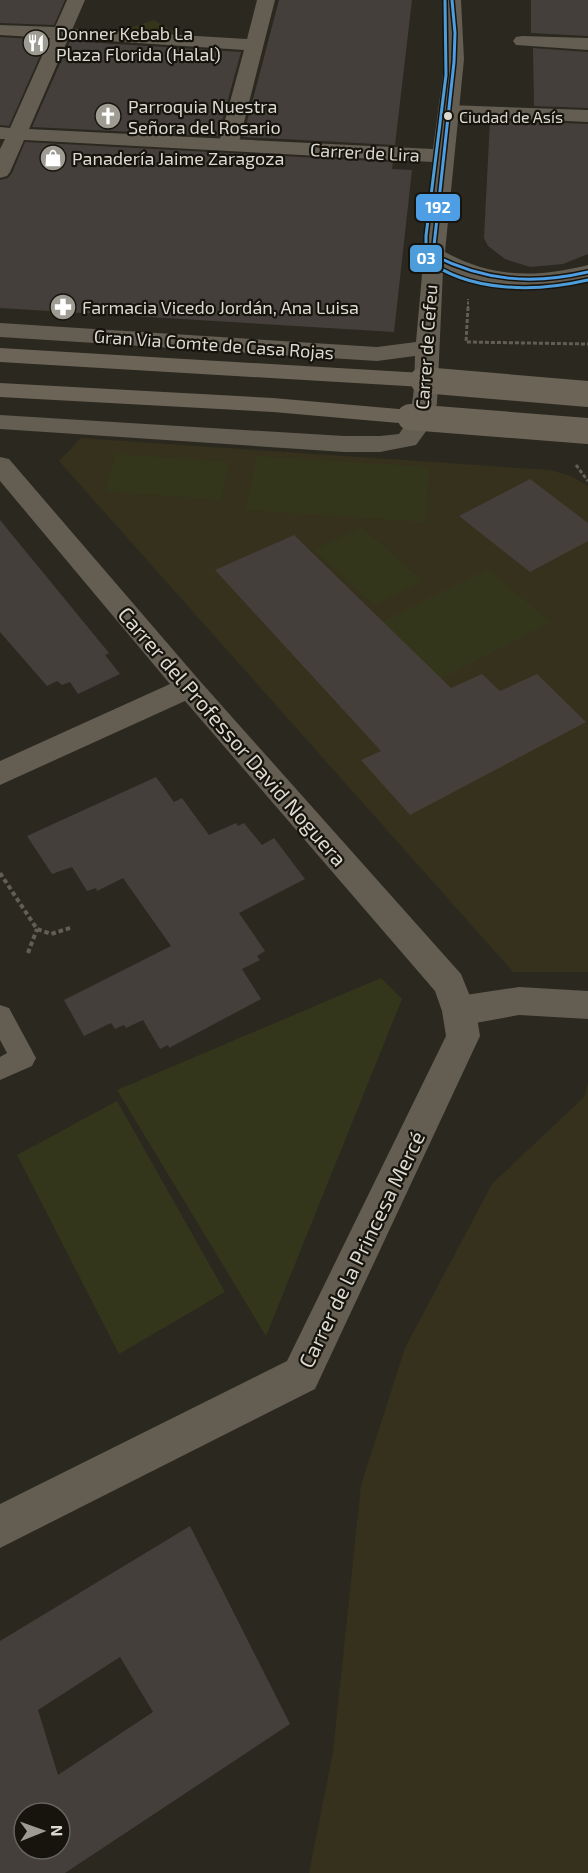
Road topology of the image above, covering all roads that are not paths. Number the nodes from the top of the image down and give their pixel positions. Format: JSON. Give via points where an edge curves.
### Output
{"nodes":[{"id":1,"x":76,"y":0,"type":"edge"},
{"id":2,"x":266,"y":0,"type":"edge"},
{"id":3,"x":452,"y":0,"type":"edge"},
{"id":4,"x":0,"y":30,"type":"edge"},
{"id":5,"x":62,"y":33,"type":"junction"},
{"id":6,"x":522,"y":41,"type":"dead end"},
{"id":7,"x":588,"y":44,"type":"edge"},
{"id":8,"x":254,"y":45,"type":"junction"},
{"id":9,"x":448,"y":111,"type":"junction"},
{"id":10,"x":588,"y":116,"type":"edge"},
{"id":11,"x":9,"y":134,"type":"edge"},
{"id":12,"x":228,"y":146,"type":"junction"},
{"id":13,"x":442,"y":156,"type":"junction"},
{"id":14,"x":0,"y":172,"type":"edge"},
{"id":15,"x":433,"y":255,"type":"junction"},
{"id":16,"x":588,"y":272,"type":"edge"},
{"id":17,"x":0,"y":330,"type":"edge"},
{"id":18,"x":427,"y":346,"type":"junction"},
{"id":19,"x":0,"y":355,"type":"edge"},
{"id":20,"x":0,"y":390,"type":"edge"},
{"id":21,"x":588,"y":394,"type":"edge"},
{"id":22,"x":0,"y":422,"type":"edge"},
{"id":23,"x":408,"y":428,"type":"junction"},
{"id":24,"x":588,"y":431,"type":"edge"},
{"id":25,"x":0,"y":465,"type":"edge"},
{"id":26,"x":189,"y":687,"type":"junction"},
{"id":27,"x":0,"y":774,"type":"edge"},
{"id":28,"x":588,"y":1005,"type":"edge"},
{"id":29,"x":459,"y":1011,"type":"junction"},
{"id":30,"x":0,"y":1016,"type":"edge"},
{"id":31,"x":0,"y":1069,"type":"edge"},
{"id":32,"x":0,"y":1527,"type":"edge"}],
"edges":[{"from":1,"to":5,"type":"street"},
{"from":2,"to":8,"type":"street"},
{"from":3,"to":9,"type":"street","name":"Carrer de Cefeu","via":[[457,28]]},
{"from":4,"to":5,"type":"street"},
{"from":5,"to":8,"type":"street"},
{"from":5,"to":11,"type":"street"},
{"from":6,"to":7,"type":"street"},
{"from":8,"to":12,"type":"street"},
{"from":9,"to":10,"type":"street"},
{"from":9,"to":13,"type":"street","name":"Carrer de Cefeu"},
{"from":11,"to":12,"type":"street","name":"Carrer de Lira"},
{"from":11,"to":14,"type":"street"},
{"from":12,"to":13,"type":"street","name":"Carrer de Lira"},
{"from":13,"to":15,"type":"street","name":"Carrer de Cefeu"},
{"from":15,"to":16,"type":"street","via":[[469,274],[512,281],[544,282]]},
{"from":15,"to":18,"type":"street","name":"Carrer de Cefeu"},
{"from":17,"to":18,"type":"street","name":"Gran Via Comte de Casa Rojas","via":[[377,354]]},
{"from":18,"to":23,"type":"street","name":"Carrer de Cefeu","via":[[425,403],[420,423]]},
{"from":19,"to":21,"type":"main road","name":"Gran Via Comte de Casa Rojas","bridge":true,"via":[[423,380]]},
{"from":20,"to":23,"type":"main road","via":[[273,405]]},
{"from":22,"to":23,"type":"street","via":[[344,444],[380,444]]},
{"from":23,"to":24,"type":"main road","bridge":true},
{"from":25,"to":26,"type":"street","name":"Carrer del Professor David Noguera"},
{"from":26,"to":27,"type":"street"},
{"from":26,"to":29,"type":"street","name":"Carrer del Professor David Noguera","via":[[449,984]]},
{"from":28,"to":29,"type":"street","via":[[519,1001]]},
{"from":29,"to":32,"type":"street","name":"Carrer de la Princesa Mercé","via":[[463,1036],[301,1375]]},
{"from":30,"to":31,"type":"lane","via":[[23,1058]]}]}
